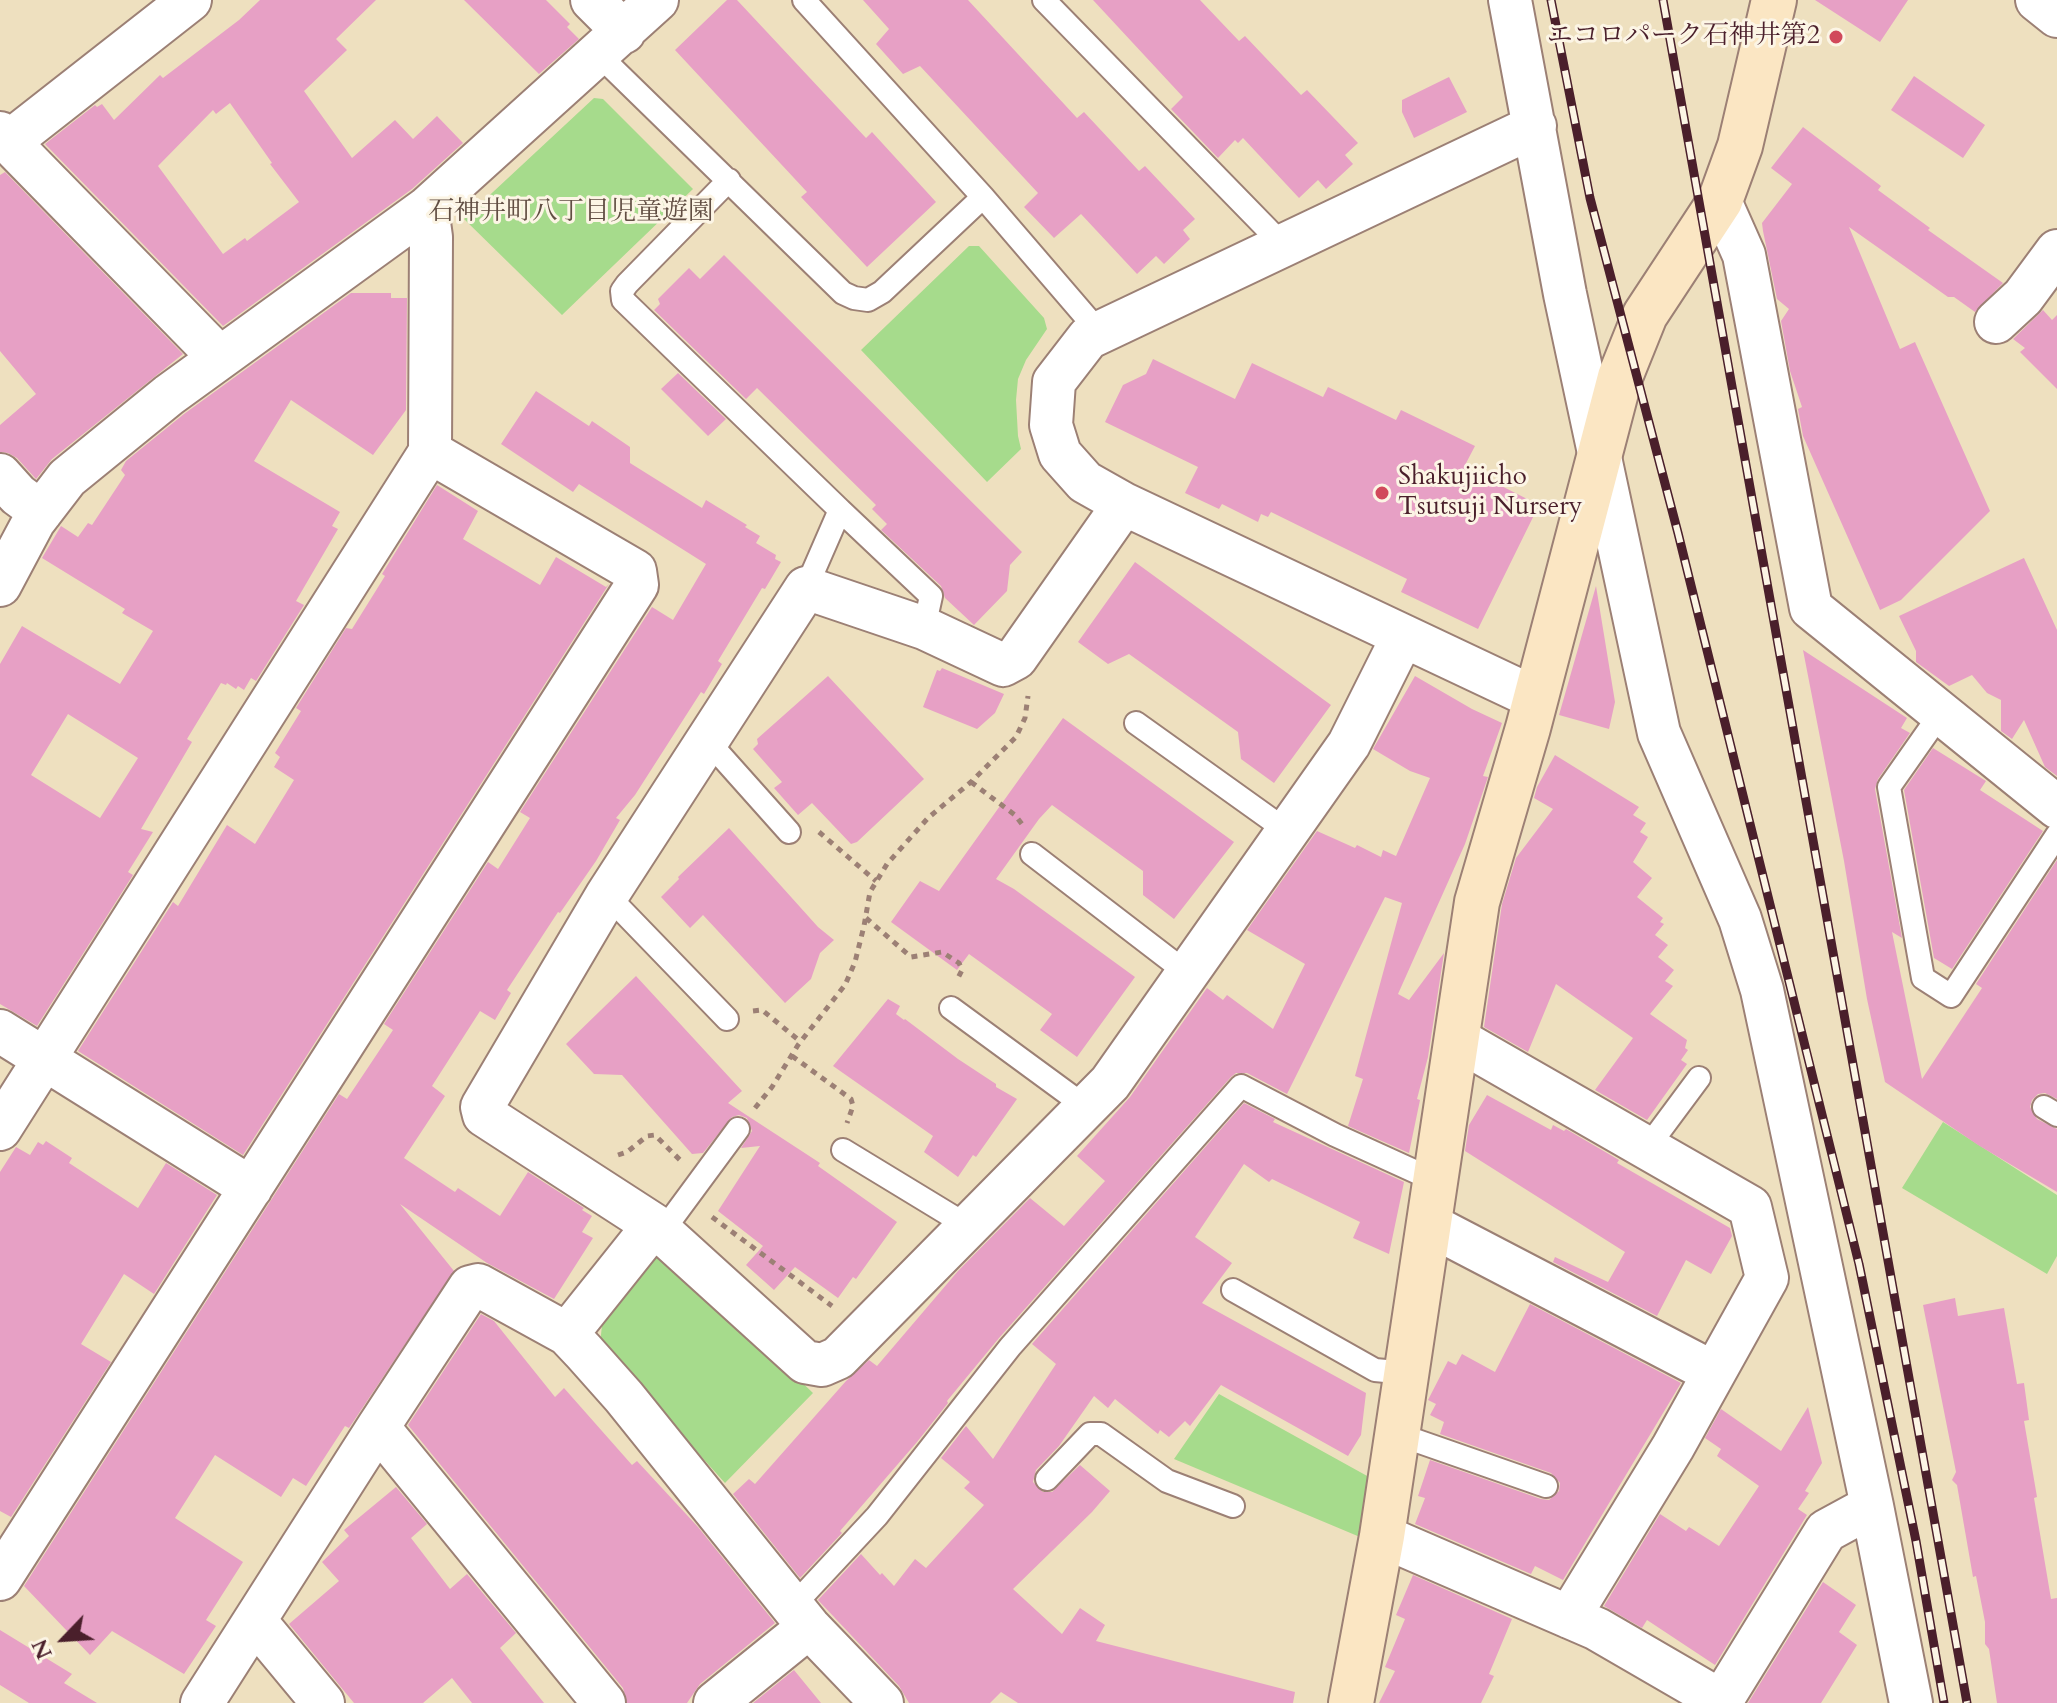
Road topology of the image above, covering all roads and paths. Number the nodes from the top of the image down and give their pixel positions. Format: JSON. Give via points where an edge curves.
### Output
{"nodes":[{"id":1,"x":190,"y":0,"type":"edge"},
{"id":2,"x":592,"y":0,"type":"edge"},
{"id":3,"x":657,"y":0,"type":"edge"},
{"id":4,"x":804,"y":0,"type":"edge"},
{"id":5,"x":1044,"y":0,"type":"edge"},
{"id":6,"x":1510,"y":0,"type":"edge"},
{"id":7,"x":1774,"y":0,"type":"edge"},
{"id":8,"x":2037,"y":0,"type":"edge"},
{"id":9,"x":2057,"y":16,"type":"edge"},
{"id":10,"x":612,"y":43,"type":"junction"},
{"id":11,"x":1535,"y":126,"type":"junction"},
{"id":12,"x":4,"y":137,"type":"edge"},
{"id":13,"x":729,"y":180,"type":"junction"},
{"id":14,"x":983,"y":197,"type":"junction"},
{"id":15,"x":1720,"y":201,"type":"junction"},
{"id":16,"x":427,"y":208,"type":"junction"},
{"id":17,"x":1283,"y":245,"type":"junction"},
{"id":18,"x":2057,"y":251,"type":"edge"},
{"id":19,"x":1996,"y":322,"type":"dead end"},
{"id":20,"x":1099,"y":332,"type":"junction"},
{"id":21,"x":220,"y":358,"type":"junction"},
{"id":22,"x":430,"y":452,"type":"junction"},
{"id":23,"x":1600,"y":454,"type":"junction"},
{"id":24,"x":0,"y":475,"type":"edge"},
{"id":25,"x":1124,"y":504,"type":"junction"},
{"id":26,"x":840,"y":510,"type":"junction"},
{"id":27,"x":41,"y":512,"type":"junction"},
{"id":28,"x":0,"y":585,"type":"edge"},
{"id":29,"x":806,"y":588,"type":"junction"},
{"id":30,"x":924,"y":628,"type":"junction"},
{"id":31,"x":1403,"y":636,"type":"junction"},
{"id":32,"x":1016,"y":658,"type":"junction"},
{"id":33,"x":1535,"y":698,"type":"junction"},
{"id":34,"x":1941,"y":713,"type":"junction"},
{"id":35,"x":1136,"y":723,"type":"dead end"},
{"id":36,"x":706,"y":739,"type":"junction"},
{"id":37,"x":971,"y":782,"type":"junction"},
{"id":38,"x":2057,"y":807,"type":"edge"},
{"id":39,"x":1287,"y":831,"type":"junction"},
{"id":40,"x":789,"y":832,"type":"joint"},
{"id":41,"x":2057,"y":835,"type":"edge"},
{"id":42,"x":1032,"y":854,"type":"joint"},
{"id":43,"x":876,"y":881,"type":"junction"},
{"id":44,"x":607,"y":895,"type":"junction"},
{"id":45,"x":865,"y":918,"type":"junction"},
{"id":46,"x":1187,"y":973,"type":"junction"},
{"id":47,"x":951,"y":1008,"type":"joint"},
{"id":48,"x":727,"y":1019,"type":"joint"},
{"id":49,"x":0,"y":1031,"type":"edge"},
{"id":50,"x":1457,"y":1039,"type":"junction"},
{"id":51,"x":801,"y":1042,"type":"junction"},
{"id":52,"x":792,"y":1056,"type":"junction"},
{"id":53,"x":45,"y":1058,"type":"junction"},
{"id":54,"x":1699,"y":1078,"type":"dead end"},
{"id":55,"x":1086,"y":1107,"type":"junction"},
{"id":56,"x":0,"y":1129,"type":"edge"},
{"id":57,"x":738,"y":1129,"type":"joint"},
{"id":58,"x":1647,"y":1148,"type":"junction"},
{"id":59,"x":843,"y":1150,"type":"joint"},
{"id":60,"x":611,"y":1157,"type":"dead end"},
{"id":61,"x":1436,"y":1181,"type":"junction"},
{"id":62,"x":251,"y":1188,"type":"junction"},
{"id":63,"x":694,"y":1188,"type":"junction"},
{"id":64,"x":1430,"y":1225,"type":"junction"},
{"id":65,"x":968,"y":1226,"type":"junction"},
{"id":66,"x":658,"y":1229,"type":"junction"},
{"id":67,"x":1233,"y":1290,"type":"dead end"},
{"id":68,"x":841,"y":1314,"type":"dead end"},
{"id":69,"x":567,"y":1334,"type":"junction"},
{"id":70,"x":1407,"y":1373,"type":"junction"},
{"id":71,"x":1714,"y":1373,"type":"junction"},
{"id":72,"x":378,"y":1427,"type":"junction"},
{"id":73,"x":1397,"y":1434,"type":"junction"},
{"id":74,"x":1047,"y":1479,"type":"dead end"},
{"id":75,"x":1546,"y":1486,"type":"dead end"},
{"id":76,"x":1233,"y":1506,"type":"dead end"},
{"id":77,"x":1872,"y":1506,"type":"junction"},
{"id":78,"x":1382,"y":1536,"type":"junction"},
{"id":79,"x":0,"y":1579,"type":"edge"},
{"id":80,"x":801,"y":1617,"type":"junction"},
{"id":81,"x":1569,"y":1617,"type":"junction"},
{"id":82,"x":255,"y":1621,"type":"junction"},
{"id":83,"x":1720,"y":1702,"type":"edge"},
{"id":84,"x":202,"y":1703,"type":"edge"},
{"id":85,"x":323,"y":1703,"type":"edge"},
{"id":86,"x":604,"y":1703,"type":"edge"},
{"id":87,"x":715,"y":1703,"type":"edge"},
{"id":88,"x":882,"y":1703,"type":"edge"},
{"id":89,"x":1351,"y":1703,"type":"edge"},
{"id":90,"x":1911,"y":1703,"type":"edge"}],
"edges":[{"from":1,"to":12,"type":"street"},
{"from":2,"to":10,"type":"street"},
{"from":3,"to":10,"type":"street"},
{"from":4,"to":14,"type":"lane"},
{"from":5,"to":17,"type":"lane"},
{"from":6,"to":11,"type":"street"},
{"from":7,"to":15,"type":"street","via":[[1740,146]]},
{"from":8,"to":9,"type":"street"},
{"from":10,"to":13,"type":"lane"},
{"from":10,"to":16,"type":"street"},
{"from":11,"to":17,"type":"street"},
{"from":11,"to":23,"type":"street"},
{"from":12,"to":21,"type":"street"},
{"from":13,"to":14,"type":"lane","via":[[843,293],[868,300]]},
{"from":13,"to":26,"type":"lane","via":[[627,284],[623,300]]},
{"from":14,"to":20,"type":"lane"},
{"from":15,"to":23,"type":"street","via":[[1645,315],[1620,377]]},
{"from":15,"to":34,"type":"street","via":[[1744,255],[1811,608]]},
{"from":16,"to":21,"type":"street"},
{"from":16,"to":22,"type":"street"},
{"from":17,"to":20,"type":"street"},
{"from":18,"to":19,"type":"street","via":[[2023,297]]},
{"from":20,"to":25,"type":"street","via":[[1088,338],[1054,382],[1051,425],[1060,454],[1085,482]]},
{"from":21,"to":27,"type":"street","via":[[67,478]]},
{"from":22,"to":53,"type":"street"},
{"from":22,"to":62,"type":"street","via":[[635,571],[637,585]]},
{"from":23,"to":33,"type":"street"},
{"from":23,"to":77,"type":"street","via":[[1659,733],[1740,919],[1762,990]]},
{"from":24,"to":27,"type":"street"},
{"from":25,"to":31,"type":"street"},
{"from":25,"to":32,"type":"street"},
{"from":26,"to":29,"type":"lane"},
{"from":26,"to":30,"type":"lane","via":[[931,596]]},
{"from":27,"to":28,"type":"street"},
{"from":29,"to":30,"type":"street"},
{"from":29,"to":36,"type":"street"},
{"from":30,"to":32,"type":"street","via":[[1003,665]]},
{"from":31,"to":33,"type":"street"},
{"from":31,"to":39,"type":"street","via":[[1349,744]]},
{"from":32,"to":37,"type":"path","via":[[1028,694],[1025,718],[1016,737]]},
{"from":33,"to":50,"type":"street","via":[[1477,902]]},
{"from":34,"to":38,"type":"street"},
{"from":34,"to":41,"type":"lane","via":[[1889,787],[1923,978],[1951,996]]},
{"from":35,"to":39,"type":"lane"},
{"from":36,"to":40,"type":"lane"},
{"from":36,"to":44,"type":"street"},
{"from":37,"to":42,"type":"path","via":[[1015,815],[1027,832]]},
{"from":37,"to":43,"type":"path","via":[[910,836]]},
{"from":39,"to":46,"type":"street"},
{"from":40,"to":43,"type":"path","via":[[814,828]]},
{"from":42,"to":46,"type":"lane"},
{"from":43,"to":45,"type":"path"},
{"from":44,"to":48,"type":"lane"},
{"from":44,"to":66,"type":"street","via":[[482,1107],[484,1115]]},
{"from":45,"to":47,"type":"path","via":[[911,957],[942,952],[959,963],[960,975],[945,995]]},
{"from":45,"to":51,"type":"path","via":[[845,985]]},
{"from":46,"to":55,"type":"street","via":[[1110,1083]]},
{"from":47,"to":55,"type":"lane"},
{"from":48,"to":51,"type":"path","via":[[762,1010]]},
{"from":49,"to":53,"type":"street"},
{"from":50,"to":58,"type":"street"},
{"from":50,"to":61,"type":"street"},
{"from":51,"to":52,"type":"path"},
{"from":52,"to":57,"type":"path"},
{"from":52,"to":59,"type":"path","via":[[851,1099],[839,1144]]},
{"from":53,"to":56,"type":"street"},
{"from":53,"to":62,"type":"street"},
{"from":54,"to":58,"type":"lane"},
{"from":55,"to":65,"type":"street"},
{"from":57,"to":63,"type":"lane"},
{"from":58,"to":71,"type":"street","via":[[1750,1207],[1767,1278]]},
{"from":59,"to":65,"type":"lane"},
{"from":60,"to":63,"type":"path","via":[[655,1135]]},
{"from":61,"to":64,"type":"street"},
{"from":61,"to":80,"type":"lane","via":[[1241,1086],[1010,1347]]},
{"from":62,"to":79,"type":"street"},
{"from":63,"to":66,"type":"lane"},
{"from":63,"to":68,"type":"path"},
{"from":64,"to":70,"type":"street"},
{"from":64,"to":71,"type":"street"},
{"from":65,"to":66,"type":"street","via":[[838,1358],[822,1365],[805,1362]]},
{"from":66,"to":69,"type":"street"},
{"from":67,"to":70,"type":"lane","via":[[1375,1370]]},
{"from":69,"to":72,"type":"street","via":[[478,1285],[470,1287]]},
{"from":69,"to":80,"type":"street"},
{"from":70,"to":73,"type":"street"},
{"from":71,"to":81,"type":"street"},
{"from":72,"to":82,"type":"street"},
{"from":72,"to":86,"type":"street"},
{"from":73,"to":75,"type":"lane"},
{"from":73,"to":78,"type":"street"},
{"from":74,"to":76,"type":"lane","via":[[1090,1434],[1101,1434],[1167,1481]]},
{"from":77,"to":83,"type":"street","via":[[1826,1531]]},
{"from":77,"to":90,"type":"street"},
{"from":78,"to":81,"type":"street"},
{"from":78,"to":89,"type":"street"},
{"from":80,"to":87,"type":"street"},
{"from":80,"to":88,"type":"street"},
{"from":81,"to":83,"type":"street"},
{"from":82,"to":84,"type":"street"},
{"from":82,"to":85,"type":"street"}]}
